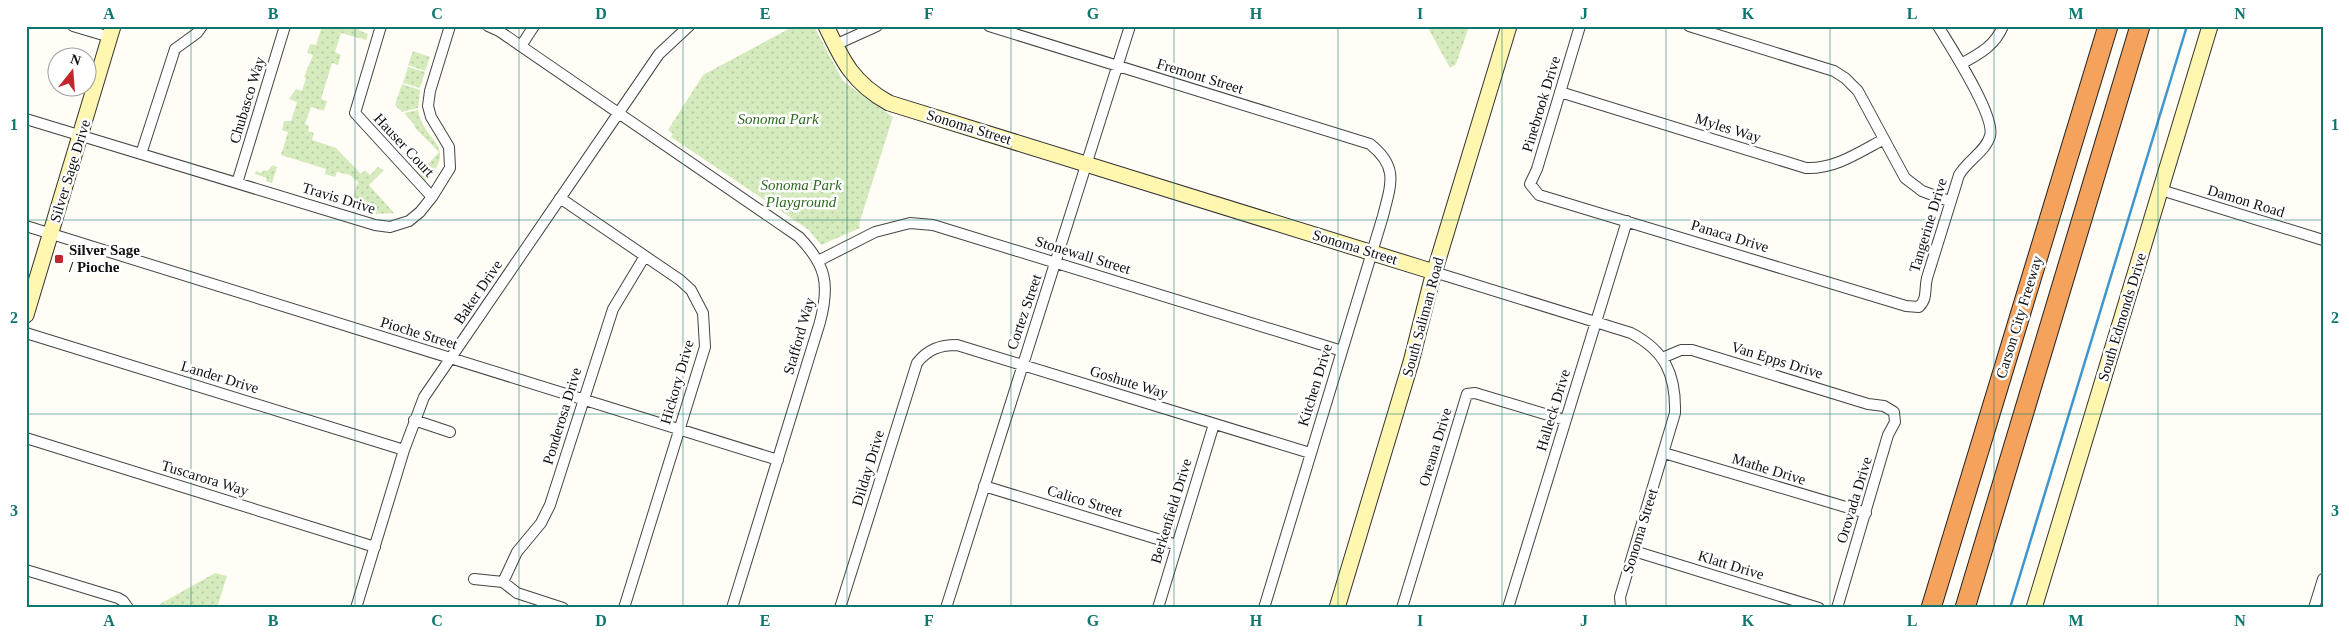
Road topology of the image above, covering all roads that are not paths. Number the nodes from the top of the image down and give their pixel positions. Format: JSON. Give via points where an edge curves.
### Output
{"nodes":[{"id":1,"x":73,"y":26,"type":"edge"},
{"id":2,"x":202,"y":26,"type":"edge"},
{"id":3,"x":285,"y":26,"type":"edge"},
{"id":4,"x":381,"y":26,"type":"edge"},
{"id":5,"x":450,"y":26,"type":"edge"},
{"id":6,"x":488,"y":26,"type":"edge"},
{"id":7,"x":534,"y":26,"type":"edge"},
{"id":8,"x":689,"y":26,"type":"edge"},
{"id":9,"x":826,"y":26,"type":"edge"},
{"id":10,"x":877,"y":26,"type":"edge"},
{"id":11,"x":990,"y":26,"type":"edge"},
{"id":12,"x":1130,"y":26,"type":"edge"},
{"id":13,"x":1509,"y":26,"type":"edge"},
{"id":14,"x":1580,"y":26,"type":"edge"},
{"id":15,"x":1689,"y":26,"type":"edge"},
{"id":16,"x":1938,"y":26,"type":"edge"},
{"id":17,"x":2003,"y":26,"type":"edge"},
{"id":18,"x":2108,"y":26,"type":"edge"},
{"id":19,"x":2140,"y":26,"type":"edge"},
{"id":20,"x":2210,"y":26,"type":"edge"},
{"id":21,"x":112,"y":32,"type":"edge"},
{"id":22,"x":835,"y":45,"type":"junction"},
{"id":23,"x":520,"y":46,"type":"junction"},
{"id":24,"x":1961,"y":64,"type":"junction"},
{"id":25,"x":1118,"y":66,"type":"junction"},
{"id":26,"x":1560,"y":92,"type":"junction"},
{"id":27,"x":619,"y":113,"type":"junction"},
{"id":28,"x":26,"y":120,"type":"edge"},
{"id":29,"x":81,"y":135,"type":"junction"},
{"id":30,"x":1884,"y":139,"type":"junction"},
{"id":31,"x":141,"y":154,"type":"junction"},
{"id":32,"x":1087,"y":164,"type":"junction"},
{"id":33,"x":1390,"y":170,"type":"joint"},
{"id":34,"x":237,"y":183,"type":"junction"},
{"id":35,"x":1533,"y":189,"type":"joint"},
{"id":36,"x":2161,"y":190,"type":"junction"},
{"id":37,"x":432,"y":197,"type":"junction"},
{"id":38,"x":560,"y":198,"type":"junction"},
{"id":39,"x":1949,"y":201,"type":"junction"},
{"id":40,"x":1626,"y":221,"type":"junction"},
{"id":41,"x":26,"y":226,"type":"edge"},
{"id":42,"x":50,"y":234,"type":"junction"},
{"id":43,"x":2323,"y":240,"type":"edge"},
{"id":44,"x":1372,"y":252,"type":"junction"},
{"id":45,"x":645,"y":256,"type":"junction"},
{"id":46,"x":818,"y":261,"type":"junction"},
{"id":47,"x":1056,"y":263,"type":"junction"},
{"id":48,"x":1434,"y":272,"type":"junction"},
{"id":49,"x":1920,"y":307,"type":"joint"},
{"id":50,"x":26,"y":315,"type":"edge"},
{"id":51,"x":1596,"y":322,"type":"junction"},
{"id":52,"x":26,"y":333,"type":"edge"},
{"id":53,"x":937,"y":347,"type":"joint"},
{"id":54,"x":1342,"y":351,"type":"junction"},
{"id":55,"x":450,"y":358,"type":"junction"},
{"id":56,"x":1662,"y":358,"type":"junction"},
{"id":57,"x":1022,"y":364,"type":"junction"},
{"id":58,"x":583,"y":400,"type":"junction"},
{"id":59,"x":1884,"y":406,"type":"joint"},
{"id":60,"x":414,"y":420,"type":"junction"},
{"id":61,"x":1566,"y":420,"type":"junction"},
{"id":62,"x":1214,"y":424,"type":"junction"},
{"id":63,"x":680,"y":430,"type":"junction"},
{"id":64,"x":450,"y":432,"type":"dead end"},
{"id":65,"x":26,"y":438,"type":"edge"},
{"id":66,"x":404,"y":450,"type":"junction"},
{"id":67,"x":1310,"y":453,"type":"junction"},
{"id":68,"x":1664,"y":453,"type":"junction"},
{"id":69,"x":778,"y":460,"type":"junction"},
{"id":70,"x":984,"y":486,"type":"junction"},
{"id":71,"x":1866,"y":513,"type":"junction"},
{"id":72,"x":1177,"y":545,"type":"junction"},
{"id":73,"x":375,"y":547,"type":"junction"},
{"id":74,"x":1634,"y":551,"type":"junction"},
{"id":75,"x":26,"y":570,"type":"edge"},
{"id":76,"x":474,"y":579,"type":"dead end"},
{"id":77,"x":2323,"y":579,"type":"edge"},
{"id":78,"x":503,"y":582,"type":"junction"},
{"id":79,"x":128,"y":607,"type":"edge"},
{"id":80,"x":356,"y":608,"type":"edge"},
{"id":81,"x":563,"y":608,"type":"edge"},
{"id":82,"x":624,"y":608,"type":"edge"},
{"id":83,"x":732,"y":608,"type":"edge"},
{"id":84,"x":840,"y":608,"type":"edge"},
{"id":85,"x":946,"y":608,"type":"edge"},
{"id":86,"x":1158,"y":608,"type":"edge"},
{"id":87,"x":1264,"y":608,"type":"edge"},
{"id":88,"x":1337,"y":608,"type":"edge"},
{"id":89,"x":1402,"y":608,"type":"edge"},
{"id":90,"x":1508,"y":608,"type":"edge"},
{"id":91,"x":1621,"y":608,"type":"edge"},
{"id":92,"x":1819,"y":608,"type":"edge"},
{"id":93,"x":1837,"y":608,"type":"edge"},
{"id":94,"x":1931,"y":608,"type":"edge"},
{"id":95,"x":1965,"y":608,"type":"edge"},
{"id":96,"x":2034,"y":608,"type":"edge"},
{"id":97,"x":2314,"y":608,"type":"edge"}],
"edges":[{"from":1,"to":21,"type":"street"},
{"from":2,"to":31,"type":"street","via":[[175,49]]},
{"from":3,"to":34,"type":"street","name":"Chubasco Way"},
{"from":4,"to":37,"type":"street","name":"Hauser Court","via":[[355,113]]},
{"from":5,"to":37,"type":"street","name":"Travis Drive","via":[[428,106],[431,117],[450,147],[450,168]]},
{"from":6,"to":23,"type":"street","name":"Stafford Way"},
{"from":7,"to":23,"type":"street"},
{"from":8,"to":27,"type":"street","name":"Baker Drive","via":[[659,54]]},
{"from":9,"to":22,"type":"street","name":"Sonoma Street"},
{"from":10,"to":22,"type":"street"},
{"from":11,"to":25,"type":"street","name":"Fremont Street"},
{"from":12,"to":25,"type":"street","name":"Cortez Street"},
{"from":13,"to":48,"type":"street","name":"South Saliman Road"},
{"from":14,"to":26,"type":"street","name":"Pinebrook Drive"},
{"from":15,"to":30,"type":"street","via":[[1834,71],[1858,92]]},
{"from":16,"to":24,"type":"street"},
{"from":17,"to":24,"type":"street","via":[[1993,43]]},
{"from":18,"to":94,"type":"highway","name":"Carson City Freeway"},
{"from":19,"to":95,"type":"highway","name":"Carson City Freeway"},
{"from":20,"to":36,"type":"street","name":"South Edmonds Drive"},
{"from":21,"to":29,"type":"street","name":"Silver Sage Drive"},
{"from":22,"to":32,"type":"street","name":"Sonoma Street","via":[[845,66],[860,84],[889,102]]},
{"from":23,"to":27,"type":"street","name":"Stafford Way"},
{"from":24,"to":39,"type":"street","name":"Tangerine Drive","via":[[1990,120],[1990,135],[1987,144],[1965,165]]},
{"from":25,"to":32,"type":"street","name":"Cortez Street"},
{"from":25,"to":33,"type":"street","name":"Fremont Street","via":[[1370,144],[1384,156]]},
{"from":26,"to":30,"type":"street","name":"Myles Way","via":[[1806,168],[1833,166]]},
{"from":26,"to":35,"type":"street","name":"Pinebrook Drive","via":[[1530,184]]},
{"from":27,"to":38,"type":"street","name":"Baker Drive"},
{"from":27,"to":46,"type":"street","name":"Stafford Way","via":[[799,237]]},
{"from":28,"to":29,"type":"street","name":"Travis Drive"},
{"from":29,"to":31,"type":"street","name":"Travis Drive"},
{"from":29,"to":42,"type":"street","name":"Silver Sage Drive"},
{"from":30,"to":39,"type":"street","via":[[1905,178],[1922,192]]},
{"from":31,"to":34,"type":"street","name":"Travis Drive"},
{"from":32,"to":44,"type":"street","name":"Sonoma Street"},
{"from":32,"to":47,"type":"street","name":"Cortez Street"},
{"from":33,"to":44,"type":"street","name":"Kitchen Drive","via":[[1392,184]]},
{"from":34,"to":37,"type":"street","name":"Travis Drive","via":[[390,227],[409,221]]},
{"from":35,"to":40,"type":"street","name":"Panaca Drive","via":[[1539,194]]},
{"from":36,"to":43,"type":"street","name":"Damon Road"},
{"from":36,"to":96,"type":"street","name":"South Edmonds Drive"},
{"from":38,"to":45,"type":"street","name":"Hickory Drive"},
{"from":38,"to":55,"type":"street","name":"Baker Drive"},
{"from":39,"to":49,"type":"street","name":"Tangerine Drive","via":[[1926,278],[1925,301]]},
{"from":40,"to":49,"type":"street","name":"Panaca Drive","via":[[1897,303]]},
{"from":40,"to":51,"type":"street","name":"Halleck Drive"},
{"from":41,"to":42,"type":"street","name":"Pioche Street"},
{"from":42,"to":50,"type":"street","name":"Silver Sage Drive"},
{"from":42,"to":55,"type":"street","name":"Pioche Street"},
{"from":44,"to":48,"type":"street","name":"Sonoma Street"},
{"from":44,"to":54,"type":"street","name":"Kitchen Drive"},
{"from":45,"to":58,"type":"street","name":"Ponderosa Drive","via":[[613,309]]},
{"from":45,"to":63,"type":"street","name":"Hickory Drive","via":[[691,290],[705,322],[705,348]]},
{"from":46,"to":47,"type":"street","name":"Stonewall Street","via":[[876,232],[910,224],[933,225]]},
{"from":46,"to":69,"type":"street","name":"Stafford Way","via":[[823,271],[826,302]]},
{"from":47,"to":54,"type":"street","name":"Stonewall Street"},
{"from":47,"to":57,"type":"street","name":"Cortez Street"},
{"from":48,"to":51,"type":"street","name":"Sonoma Street"},
{"from":48,"to":88,"type":"street","name":"South Saliman Road","via":[[1411,362]]},
{"from":51,"to":56,"type":"street","name":"Sonoma Street","via":[[1646,341]]},
{"from":51,"to":61,"type":"street","name":"Halleck Drive"},
{"from":52,"to":66,"type":"street","name":"Lander Drive"},
{"from":53,"to":57,"type":"street","name":"Goshute Way","via":[[957,345]]},
{"from":53,"to":84,"type":"street","name":"Dilday Drive","via":[[917,363]]},
{"from":54,"to":67,"type":"street","name":"Kitchen Drive"},
{"from":55,"to":58,"type":"street","name":"Pioche Street"},
{"from":55,"to":60,"type":"street","name":"Baker Drive","via":[[424,397]]},
{"from":56,"to":59,"type":"street","name":"Van Epps Drive","via":[[1681,350],[1692,350],[1868,404]]},
{"from":56,"to":68,"type":"street","name":"Sonoma Street","via":[[1671,373],[1676,392],[1675,413]]},
{"from":57,"to":62,"type":"street","name":"Goshute Way"},
{"from":57,"to":70,"type":"street","name":"Cortez Street"},
{"from":58,"to":63,"type":"street","name":"Pioche Street"},
{"from":58,"to":78,"type":"street","name":"Ponderosa Drive","via":[[550,505],[541,523],[518,552]]},
{"from":59,"to":71,"type":"street","name":"Orovada Drive","via":[[1894,412],[1895,422]]},
{"from":60,"to":64,"type":"street"},
{"from":60,"to":66,"type":"street","name":"Baker Drive"},
{"from":61,"to":89,"type":"street","name":"Oreana Drive","via":[[1467,394]]},
{"from":61,"to":90,"type":"street","name":"Halleck Drive"},
{"from":62,"to":67,"type":"street","name":"Goshute Way"},
{"from":62,"to":72,"type":"street","name":"Berkenfield Drive"},
{"from":63,"to":69,"type":"street","name":"Pioche Street"},
{"from":63,"to":82,"type":"street","name":"Hickory Drive"},
{"from":65,"to":73,"type":"street","name":"Tuscarora Way"},
{"from":66,"to":73,"type":"street","name":"Baker Drive"},
{"from":67,"to":87,"type":"street","name":"Kitchen Drive"},
{"from":68,"to":71,"type":"street","name":"Mathe Drive"},
{"from":68,"to":74,"type":"street","name":"Sonoma Street"},
{"from":69,"to":83,"type":"street","name":"Stafford Way"},
{"from":70,"to":72,"type":"street","name":"Calico Street"},
{"from":70,"to":85,"type":"street","name":"Cortez Street"},
{"from":71,"to":93,"type":"street","name":"Orovada Drive"},
{"from":72,"to":86,"type":"street","name":"Berkenfield Drive"},
{"from":73,"to":80,"type":"street","name":"Baker Drive"},
{"from":74,"to":91,"type":"street","name":"Sonoma Street","via":[[1620,596]]},
{"from":74,"to":92,"type":"street","name":"Klatt Drive"},
{"from":75,"to":79,"type":"street","via":[[118,598]]},
{"from":76,"to":78,"type":"street"},
{"from":77,"to":97,"type":"street"},
{"from":78,"to":81,"type":"street","via":[[517,593]]}]}
